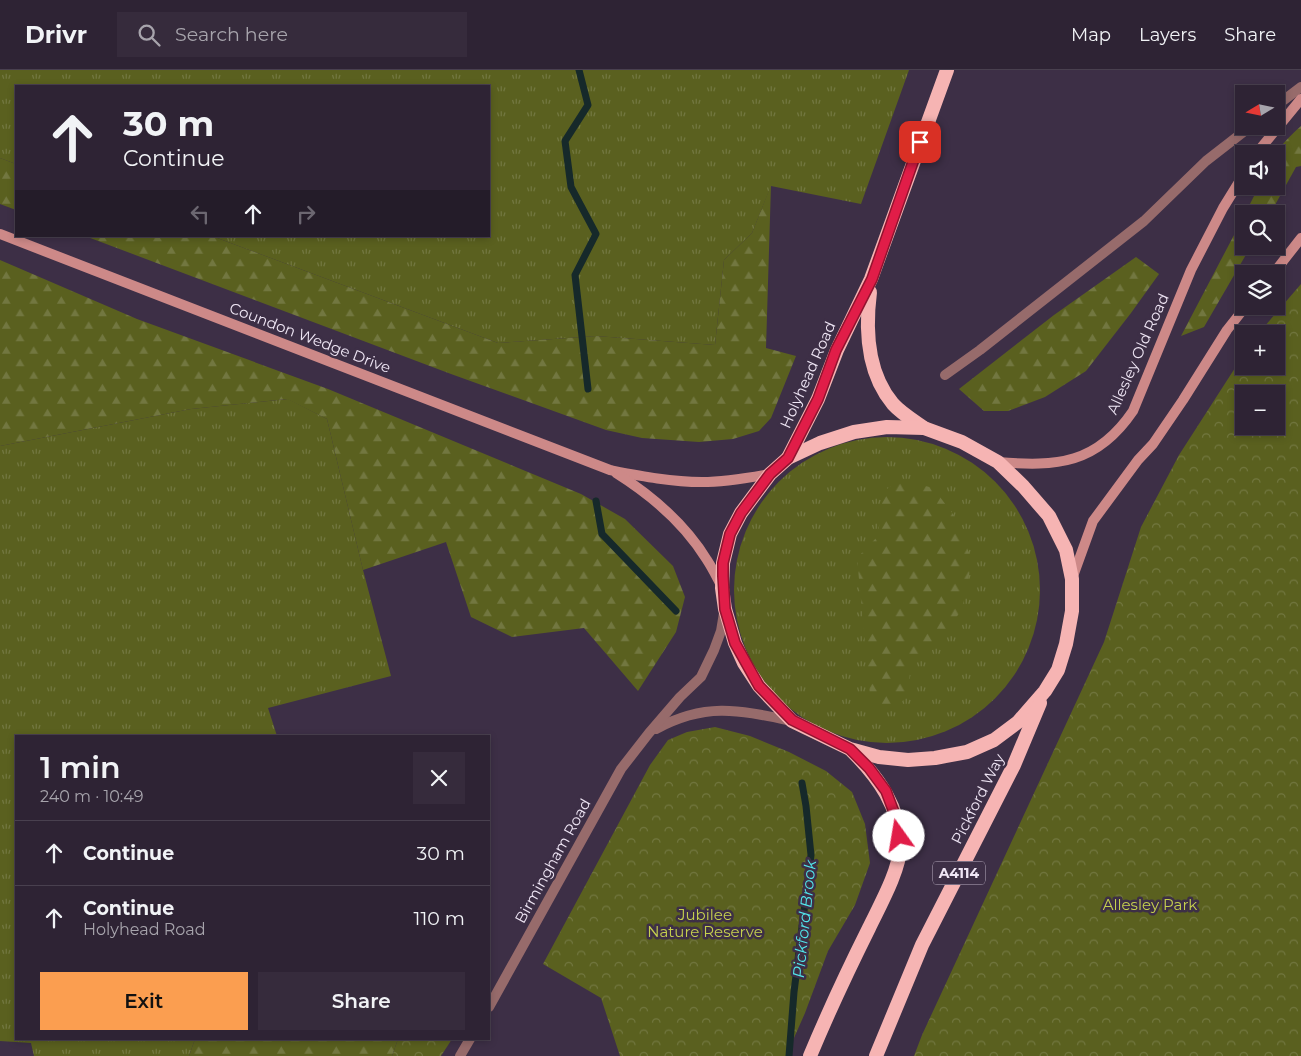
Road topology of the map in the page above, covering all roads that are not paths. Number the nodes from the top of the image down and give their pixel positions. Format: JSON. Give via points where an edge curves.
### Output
{"nodes":[{"id":1,"x":948,"y":70,"type":"edge"},
{"id":2,"x":1301,"y":87,"type":"edge"},
{"id":3,"x":1285,"y":99,"type":"edge"},
{"id":4,"x":1301,"y":99,"type":"edge"},
{"id":5,"x":1239,"y":135,"type":"edge"},
{"id":6,"x":1263,"y":145,"type":"edge"},
{"id":7,"x":1235,"y":189,"type":"edge"},
{"id":8,"x":0,"y":234,"type":"edge"},
{"id":9,"x":1301,"y":238,"type":"edge"},
{"id":10,"x":1280,"y":265,"type":"edge"},
{"id":11,"x":872,"y":279,"type":"junction"},
{"id":12,"x":1239,"y":315,"type":"edge"},
{"id":13,"x":945,"y":375,"type":"dead end"},
{"id":14,"x":924,"y":428,"type":"junction"},
{"id":15,"x":788,"y":458,"type":"junction"},
{"id":16,"x":998,"y":462,"type":"junction"},
{"id":17,"x":610,"y":470,"type":"junction"},
{"id":18,"x":770,"y":474,"type":"junction"},
{"id":19,"x":1072,"y":579,"type":"junction"},
{"id":20,"x":722,"y":588,"type":"junction"},
{"id":21,"x":725,"y":609,"type":"junction"},
{"id":22,"x":1045,"y":691,"type":"junction"},
{"id":23,"x":792,"y":720,"type":"junction"},
{"id":24,"x":649,"y":733,"type":"junction"},
{"id":25,"x":850,"y":749,"type":"junction"},
{"id":26,"x":490,"y":1005,"type":"edge"},
{"id":27,"x":469,"y":1040,"type":"edge"},
{"id":28,"x":460,"y":1056,"type":"edge"},
{"id":29,"x":810,"y":1056,"type":"edge"},
{"id":30,"x":876,"y":1056,"type":"edge"}],
"edges":[{"from":1,"to":11,"type":"highway","name":"Holyhead Road"},
{"from":2,"to":3,"type":"street"},
{"from":4,"to":6,"type":"main road"},
{"from":5,"to":13,"type":"street","via":[[1206,161],[1144,222]]},
{"from":7,"to":16,"type":"main road","name":"Allesley Old Road","via":[[1190,270],[1136,404],[1122,427],[1104,444],[1070,460],[1030,464]]},
{"from":8,"to":17,"type":"main road","name":"Coundon Wedge Drive"},
{"from":9,"to":10,"type":"main road"},
{"from":11,"to":14,"type":"highway","name":"Holyhead Road","via":[[867,311],[868,343],[877,380],[894,405]]},
{"from":11,"to":15,"type":"highway","name":"Holyhead Road"},
{"from":12,"to":19,"type":"main road","via":[[1153,444],[1093,521]]},
{"from":14,"to":15,"type":"highway","via":[[887,427],[854,432]]},
{"from":14,"to":16,"type":"highway","via":[[962,442]]},
{"from":15,"to":18,"type":"highway"},
{"from":16,"to":19,"type":"highway","via":[[1049,516],[1066,550]]},
{"from":17,"to":18,"type":"main road","name":"Coundon Wedge Drive","via":[[674,481],[703,482]]},
{"from":17,"to":20,"type":"main road","name":"Coundon Wedge Drive","via":[[661,506],[707,560]]},
{"from":18,"to":20,"type":"highway","via":[[730,534],[723,563]]},
{"from":19,"to":22,"type":"highway","via":[[1072,611],[1066,644],[1058,670]]},
{"from":20,"to":21,"type":"highway"},
{"from":21,"to":23,"type":"highway","via":[[744,663],[759,686]]},
{"from":21,"to":24,"type":"street","name":"Birmingham Road","via":[[714,650],[701,677]]},
{"from":22,"to":25,"type":"highway","via":[[1018,722],[994,740],[967,752],[908,760]]},
{"from":22,"to":30,"type":"highway","name":"Pickford Way","number":"A4114","via":[[1014,765],[922,945]]},
{"from":23,"to":24,"type":"street","name":"Birmingham Road","via":[[757,713],[705,710],[675,718]]},
{"from":23,"to":25,"type":"highway"},
{"from":24,"to":26,"type":"street","name":"Birmingham Road","via":[[621,769]]},
{"from":25,"to":29,"type":"highway","via":[[886,791],[898,823],[900,848],[891,882]]},
{"from":27,"to":28,"type":"street"}]}
